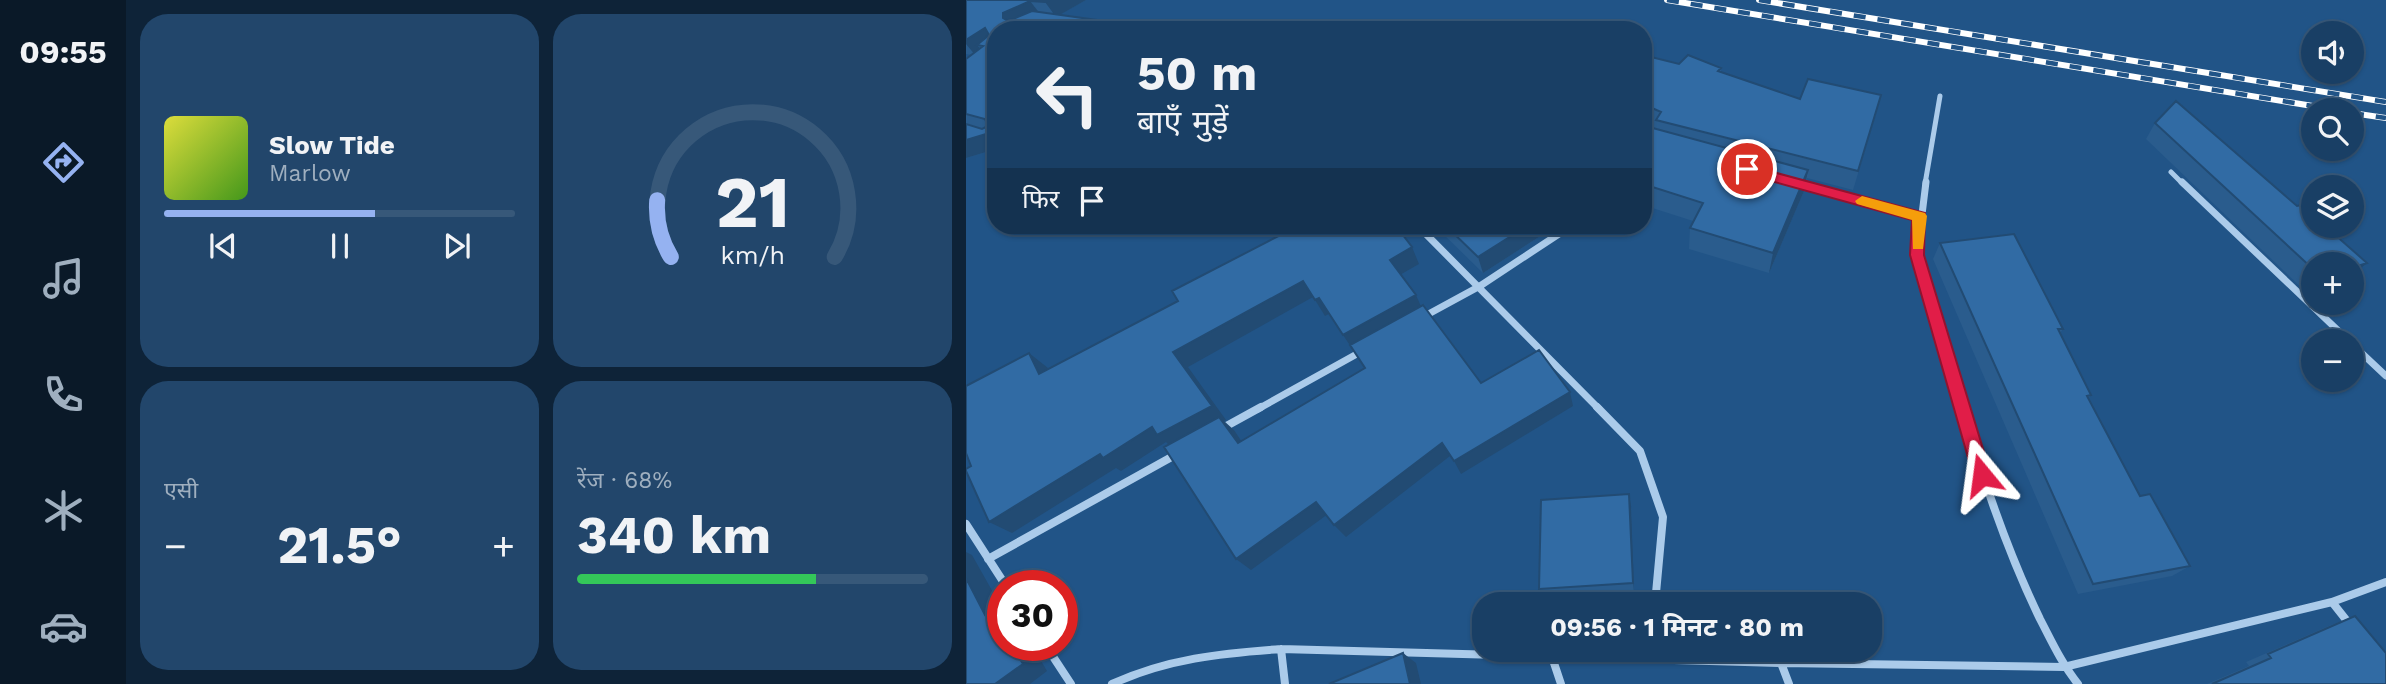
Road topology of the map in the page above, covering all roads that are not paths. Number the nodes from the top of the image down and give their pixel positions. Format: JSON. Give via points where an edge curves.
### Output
{"nodes":[{"id":1,"x":1940,"y":96,"type":"dead end"},
{"id":2,"x":2171,"y":172,"type":"dead end"},
{"id":3,"x":1790,"y":181,"type":"edge"},
{"id":4,"x":1920,"y":216,"type":"junction"},
{"id":5,"x":1427,"y":235,"type":"edge"},
{"id":6,"x":1557,"y":235,"type":"edge"},
{"id":7,"x":1480,"y":286,"type":"junction"},
{"id":8,"x":1420,"y":319,"type":"edge"},
{"id":9,"x":2335,"y":329,"type":"edge"},
{"id":10,"x":1372,"y":346,"type":"edge"},
{"id":11,"x":2364,"y":356,"type":"edge"},
{"id":12,"x":2386,"y":376,"type":"edge"},
{"id":13,"x":1216,"y":432,"type":"edge"},
{"id":14,"x":1180,"y":452,"type":"edge"},
{"id":15,"x":966,"y":524,"type":"edge"},
{"id":16,"x":988,"y":559,"type":"junction"},
{"id":17,"x":995,"y":570,"type":"edge"},
{"id":18,"x":2386,"y":582,"type":"edge"},
{"id":19,"x":1656,"y":592,"type":"edge"},
{"id":20,"x":2332,"y":602,"type":"junction"},
{"id":21,"x":2355,"y":630,"type":"edge"},
{"id":22,"x":1281,"y":649,"type":"junction"},
{"id":23,"x":1472,"y":655,"type":"edge"},
{"id":24,"x":1056,"y":661,"type":"edge"},
{"id":25,"x":1554,"y":662,"type":"edge"},
{"id":26,"x":1767,"y":662,"type":"edge"},
{"id":27,"x":1781,"y":663,"type":"junction"},
{"id":28,"x":2064,"y":667,"type":"junction"},
{"id":29,"x":1071,"y":684,"type":"edge"},
{"id":30,"x":1112,"y":684,"type":"edge"},
{"id":31,"x":1285,"y":684,"type":"edge"},
{"id":32,"x":1561,"y":684,"type":"edge"},
{"id":33,"x":1789,"y":684,"type":"edge"},
{"id":34,"x":2078,"y":684,"type":"edge"}],
"edges":[{"from":1,"to":4,"type":"street"},
{"from":2,"to":9,"type":"street"},
{"from":3,"to":4,"type":"street"},
{"from":4,"to":28,"type":"street","via":[[1917,255],[1982,475],[2019,575]]},
{"from":5,"to":7,"type":"street"},
{"from":6,"to":7,"type":"street"},
{"from":7,"to":8,"type":"street"},
{"from":7,"to":19,"type":"street","via":[[1640,451],[1663,517]]},
{"from":10,"to":13,"type":"street"},
{"from":11,"to":12,"type":"street"},
{"from":14,"to":16,"type":"street"},
{"from":15,"to":16,"type":"street"},
{"from":16,"to":17,"type":"street"},
{"from":18,"to":20,"type":"street"},
{"from":20,"to":21,"type":"street"},
{"from":20,"to":28,"type":"street"},
{"from":22,"to":23,"type":"street"},
{"from":22,"to":30,"type":"street","via":[[1203,654],[1140,670]]},
{"from":22,"to":31,"type":"street"},
{"from":24,"to":29,"type":"street"},
{"from":25,"to":32,"type":"street"},
{"from":26,"to":27,"type":"street"},
{"from":27,"to":28,"type":"street"},
{"from":27,"to":33,"type":"street"},
{"from":28,"to":34,"type":"street"}]}
